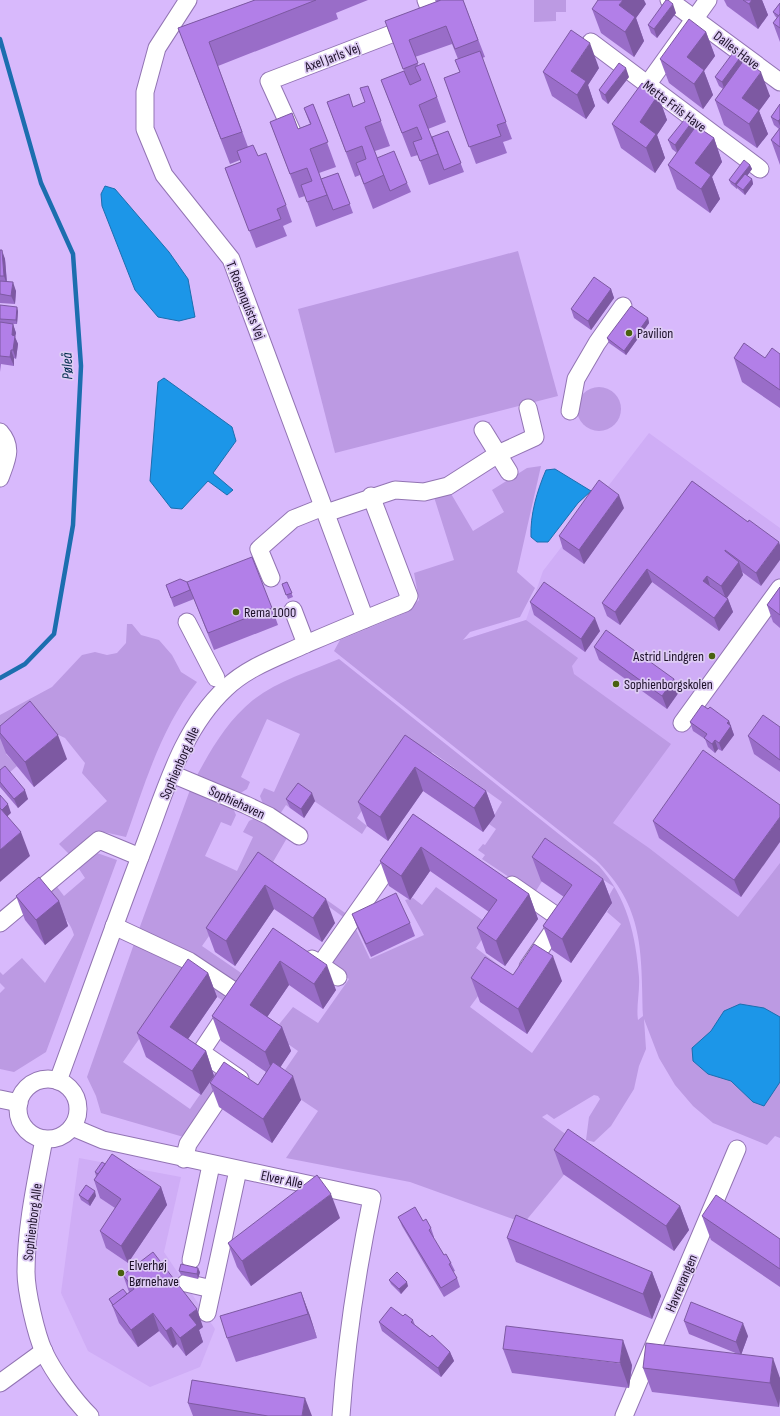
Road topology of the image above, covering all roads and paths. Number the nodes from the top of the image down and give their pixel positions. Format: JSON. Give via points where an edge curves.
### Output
{"nodes":[{"id":1,"x":188,"y":0,"type":"edge"},
{"id":2,"x":426,"y":0,"type":"edge"},
{"id":3,"x":669,"y":0,"type":"edge"},
{"id":4,"x":708,"y":0,"type":"edge"},
{"id":5,"x":694,"y":18,"type":"junction"},
{"id":6,"x":590,"y":42,"type":"edge"},
{"id":7,"x":780,"y":82,"type":"edge"},
{"id":8,"x":647,"y":85,"type":"junction"},
{"id":9,"x":294,"y":136,"type":"edge"},
{"id":10,"x":760,"y":169,"type":"dead end"},
{"id":11,"x":623,"y":306,"type":"dead end"},
{"id":12,"x":528,"y":408,"type":"dead end"},
{"id":13,"x":570,"y":411,"type":"dead end"},
{"id":14,"x":483,"y":430,"type":"dead end"},
{"id":15,"x":0,"y":432,"type":"edge"},
{"id":16,"x":498,"y":454,"type":"junction"},
{"id":17,"x":509,"y":472,"type":"dead end"},
{"id":18,"x":0,"y":478,"type":"edge"},
{"id":19,"x":371,"y":496,"type":"junction"},
{"id":20,"x":324,"y":510,"type":"junction"},
{"id":21,"x":272,"y":578,"type":"dead end"},
{"id":22,"x":780,"y":588,"type":"edge"},
{"id":23,"x":293,"y":610,"type":"dead end"},
{"id":24,"x":364,"y":619,"type":"junction"},
{"id":25,"x":187,"y":622,"type":"dead end"},
{"id":26,"x":306,"y":644,"type":"junction"},
{"id":27,"x":216,"y":678,"type":"dead end"},
{"id":28,"x":682,"y":723,"type":"dead end"},
{"id":29,"x":172,"y":774,"type":"junction"},
{"id":30,"x":299,"y":836,"type":"dead end"},
{"id":31,"x":407,"y":841,"type":"edge"},
{"id":32,"x":140,"y":857,"type":"junction"},
{"id":33,"x":499,"y":876,"type":"edge"},
{"id":34,"x":0,"y":923,"type":"edge"},
{"id":35,"x":114,"y":926,"type":"junction"},
{"id":36,"x":297,"y":949,"type":"edge"},
{"id":37,"x":320,"y":965,"type":"junction"},
{"id":38,"x":338,"y":977,"type":"dead end"},
{"id":39,"x":517,"y":982,"type":"edge"},
{"id":40,"x":234,"y":1074,"type":"junction"},
{"id":41,"x":58,"y":1081,"type":"junction"},
{"id":42,"x":252,"y":1086,"type":"edge"},
{"id":43,"x":0,"y":1099,"type":"edge"},
{"id":44,"x":19,"y":1103,"type":"junction"},
{"id":45,"x":72,"y":1127,"type":"junction"},
{"id":46,"x":44,"y":1139,"type":"junction"},
{"id":47,"x":737,"y":1149,"type":"dead end"},
{"id":48,"x":184,"y":1159,"type":"junction"},
{"id":49,"x":211,"y":1165,"type":"junction"},
{"id":50,"x":238,"y":1170,"type":"junction"},
{"id":51,"x":191,"y":1260,"type":"dead end"},
{"id":52,"x":186,"y":1283,"type":"dead end"},
{"id":53,"x":212,"y":1289,"type":"junction"},
{"id":54,"x":207,"y":1313,"type":"dead end"},
{"id":55,"x":44,"y":1351,"type":"junction"},
{"id":56,"x":0,"y":1383,"type":"edge"},
{"id":57,"x":90,"y":1416,"type":"edge"},
{"id":58,"x":341,"y":1416,"type":"edge"},
{"id":59,"x":624,"y":1416,"type":"edge"}],
"edges":[{"from":1,"to":20,"type":"street","name":"T. Rosenquists Vej","via":[[157,48],[145,92],[145,129],[164,175],[232,259]]},
{"from":2,"to":9,"type":"street","name":"Axel Jarls Vej","via":[[433,18],[269,81]]},
{"from":3,"to":5,"type":"street","name":"Dalles Have"},
{"from":4,"to":5,"type":"street"},
{"from":5,"to":7,"type":"street","name":"Dalles Have"},
{"from":5,"to":8,"type":"street"},
{"from":6,"to":8,"type":"street","name":"Mette Friis Have"},
{"from":8,"to":10,"type":"street","name":"Mette Friis Have"},
{"from":11,"to":13,"type":"street","via":[[597,342],[576,379]]},
{"from":12,"to":16,"type":"street","via":[[535,437]]},
{"from":14,"to":16,"type":"street"},
{"from":15,"to":18,"type":"street","via":[[5,438],[9,453]]},
{"from":16,"to":17,"type":"street"},
{"from":16,"to":19,"type":"street","via":[[448,486],[424,492],[395,490]]},
{"from":19,"to":20,"type":"street"},
{"from":19,"to":24,"type":"street","name":"Sophienborg Alle","via":[[409,596],[405,603]]},
{"from":20,"to":21,"type":"street","via":[[293,519],[259,549]]},
{"from":20,"to":24,"type":"street","name":"T. Rosenquists Vej"},
{"from":22,"to":28,"type":"street"},
{"from":23,"to":26,"type":"street"},
{"from":24,"to":26,"type":"street","name":"Sophienborg Alle"},
{"from":25,"to":27,"type":"street"},
{"from":26,"to":29,"type":"street","name":"Sophienborg Alle","via":[[270,659],[226,687],[206,709],[188,736]]},
{"from":29,"to":30,"type":"street","name":"Sophiehaven","via":[[269,816]]},
{"from":29,"to":32,"type":"street","name":"Sophienborg Alle"},
{"from":31,"to":37,"type":"street"},
{"from":32,"to":34,"type":"street","via":[[99,840]]},
{"from":32,"to":35,"type":"street","name":"Sophienborg Alle"},
{"from":33,"to":39,"type":"street","via":[[561,920]]},
{"from":35,"to":40,"type":"street","via":[[244,988],[201,1052]]},
{"from":35,"to":41,"type":"street","name":"Sophienborg Alle"},
{"from":36,"to":37,"type":"street"},
{"from":37,"to":38,"type":"street"},
{"from":40,"to":42,"type":"street"},
{"from":40,"to":48,"type":"street","via":[[188,1144]]},
{"from":41,"to":44,"type":"street","via":[[46,1079],[34,1083],[22,1094]]},
{"from":41,"to":45,"type":"street","via":[[71,1090],[76,1099],[78,1114]]},
{"from":43,"to":44,"type":"street"},
{"from":44,"to":46,"type":"street","via":[[21,1122],[35,1136]]},
{"from":45,"to":46,"type":"street","via":[[63,1136]]},
{"from":45,"to":48,"type":"street","name":"Elver Alle","via":[[103,1140]]},
{"from":46,"to":55,"type":"street","name":"Sophienborg Alle","via":[[28,1233],[26,1273],[32,1308]]},
{"from":47,"to":59,"type":"street","name":"Havrevangen"},
{"from":48,"to":49,"type":"street","name":"Elver Alle"},
{"from":49,"to":50,"type":"street","name":"Elver Alle"},
{"from":49,"to":51,"type":"street"},
{"from":50,"to":53,"type":"street"},
{"from":50,"to":58,"type":"street","name":"Elver Alle","via":[[372,1198],[359,1261],[344,1359]]},
{"from":52,"to":53,"type":"street"},
{"from":53,"to":54,"type":"street"},
{"from":55,"to":56,"type":"street"},
{"from":55,"to":57,"type":"street","name":"Sophienborg Alle","via":[[77,1403]]}]}
